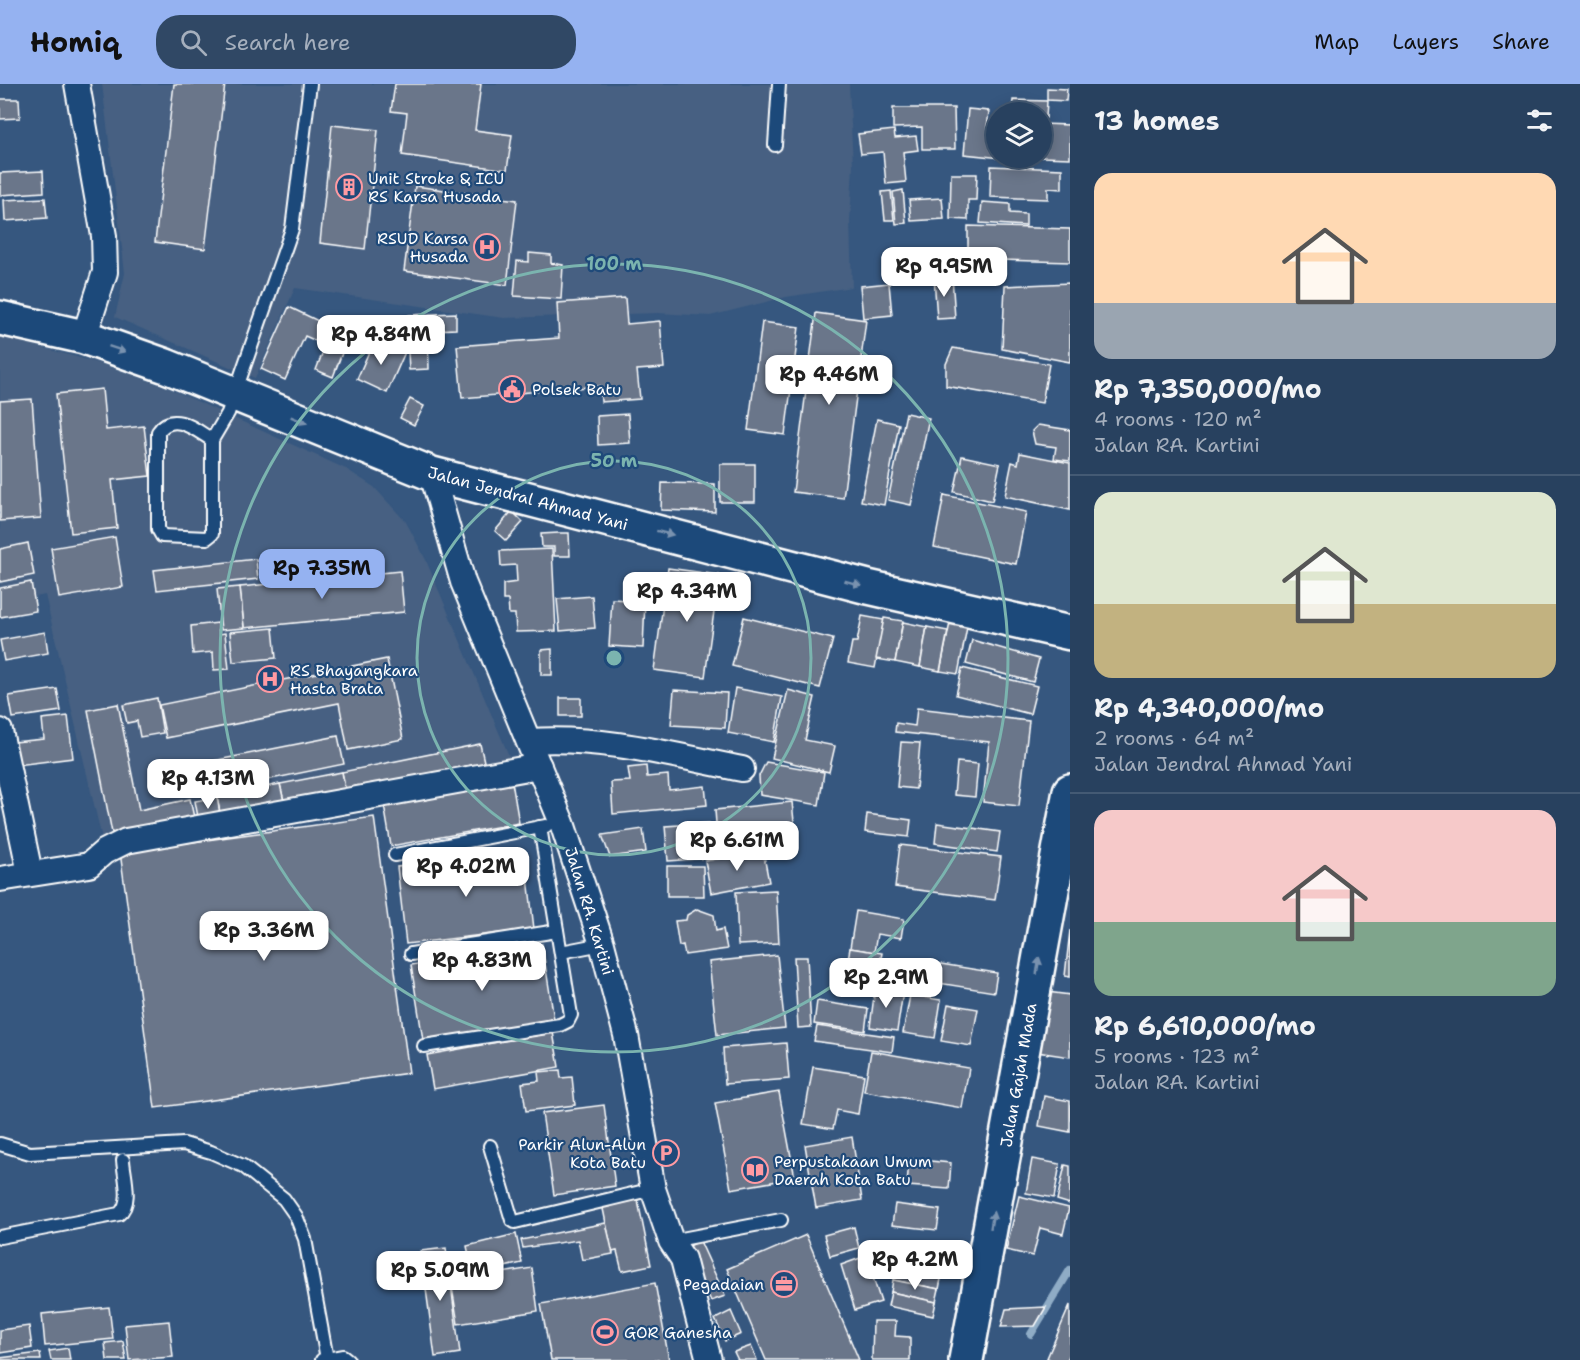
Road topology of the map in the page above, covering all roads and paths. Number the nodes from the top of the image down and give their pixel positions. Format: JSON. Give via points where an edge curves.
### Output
{"nodes":[{"id":1,"x":76,"y":84,"type":"edge"},
{"id":2,"x":310,"y":84,"type":"edge"},
{"id":3,"x":779,"y":84,"type":"edge"},
{"id":4,"x":775,"y":145,"type":"dead end"},
{"id":5,"x":0,"y":318,"type":"edge"},
{"id":6,"x":84,"y":337,"type":"junction"},
{"id":7,"x":235,"y":394,"type":"junction"},
{"id":8,"x":212,"y":440,"type":"junction"},
{"id":9,"x":432,"y":474,"type":"junction"},
{"id":10,"x":1070,"y":633,"type":"edge"},
{"id":11,"x":0,"y":731,"type":"edge"},
{"id":12,"x":530,"y":741,"type":"junction"},
{"id":13,"x":539,"y":766,"type":"junction"},
{"id":14,"x":742,"y":769,"type":"dead end"},
{"id":15,"x":1070,"y":790,"type":"edge"},
{"id":16,"x":551,"y":825,"type":"junction"},
{"id":17,"x":395,"y":855,"type":"dead end"},
{"id":18,"x":30,"y":873,"type":"junction"},
{"id":19,"x":0,"y":879,"type":"edge"},
{"id":20,"x":557,"y":931,"type":"junction"},
{"id":21,"x":602,"y":944,"type":"junction"},
{"id":22,"x":561,"y":952,"type":"junction"},
{"id":23,"x":411,"y":954,"type":"dead end"},
{"id":24,"x":424,"y":1046,"type":"dead end"},
{"id":25,"x":0,"y":1144,"type":"edge"},
{"id":26,"x":490,"y":1146,"type":"dead end"},
{"id":27,"x":123,"y":1160,"type":"dead end"},
{"id":28,"x":653,"y":1189,"type":"junction"},
{"id":29,"x":781,"y":1220,"type":"dead end"},
{"id":30,"x":0,"y":1238,"type":"edge"},
{"id":31,"x":671,"y":1241,"type":"junction"},
{"id":32,"x":324,"y":1360,"type":"edge"},
{"id":33,"x":348,"y":1360,"type":"edge"},
{"id":34,"x":709,"y":1360,"type":"edge"},
{"id":35,"x":966,"y":1360,"type":"edge"}],
"edges":[{"from":1,"to":6,"type":"street","via":[[104,236],[105,272]]},
{"from":2,"to":7,"type":"lane","via":[[292,229]]},
{"from":3,"to":4,"type":"lane"},
{"from":5,"to":6,"type":"main road","name":"Jalan Jendral Ahmad Yani"},
{"from":6,"to":7,"type":"main road","name":"Jalan Jendral Ahmad Yani","one_way":true},
{"from":7,"to":8,"type":"lane"},
{"from":7,"to":9,"type":"main road","name":"Jalan Jendral Ahmad Yani","one_way":true},
{"from":8,"to":8,"type":"lane","via":[[181,422],[167,423],[158,432],[158,529],[162,536],[207,538],[212,534]]},
{"from":9,"to":10,"type":"main road","name":"Jalan Jendral Ahmad Yani","one_way":true,"via":[[868,587]]},
{"from":9,"to":12,"type":"street","name":"Jalan RA. Kartini","via":[[463,582]]},
{"from":11,"to":18,"type":"street"},
{"from":12,"to":13,"type":"street","name":"Jalan RA. Kartini"},
{"from":12,"to":14,"type":"street","via":[[560,739],[612,744]]},
{"from":13,"to":16,"type":"street","name":"Jalan RA. Kartini"},
{"from":13,"to":18,"type":"street","via":[[126,841],[104,852],[90,865]]},
{"from":35,"to":15,"type":"main road","name":"Jalan Gajah Mada","one_way":true},
{"from":16,"to":17,"type":"lane"},
{"from":16,"to":20,"type":"lane"},
{"from":16,"to":21,"type":"street","name":"Jalan RA. Kartini"},
{"from":18,"to":19,"type":"street"},
{"from":20,"to":22,"type":"lane"},
{"from":20,"to":23,"type":"lane"},
{"from":21,"to":22,"type":"lane"},
{"from":21,"to":28,"type":"street","name":"Jalan RA. Kartini","via":[[626,1035]]},
{"from":22,"to":24,"type":"lane","via":[[571,1015],[568,1021]]},
{"from":25,"to":32,"type":"lane","via":[[30,1153],[184,1144],[243,1166],[284,1199],[296,1216],[305,1239]]},
{"from":26,"to":28,"type":"lane","via":[[515,1222]]},
{"from":27,"to":30,"type":"lane","via":[[127,1202],[119,1214]]},
{"from":28,"to":31,"type":"street","name":"Jalan RA. Kartini"},
{"from":29,"to":31,"type":"lane"},
{"from":31,"to":34,"type":"street","name":"Jalan RA. Kartini","via":[[683,1259]]},
{"from":32,"to":33,"type":"lane","via":[[343,1356]]}]}
